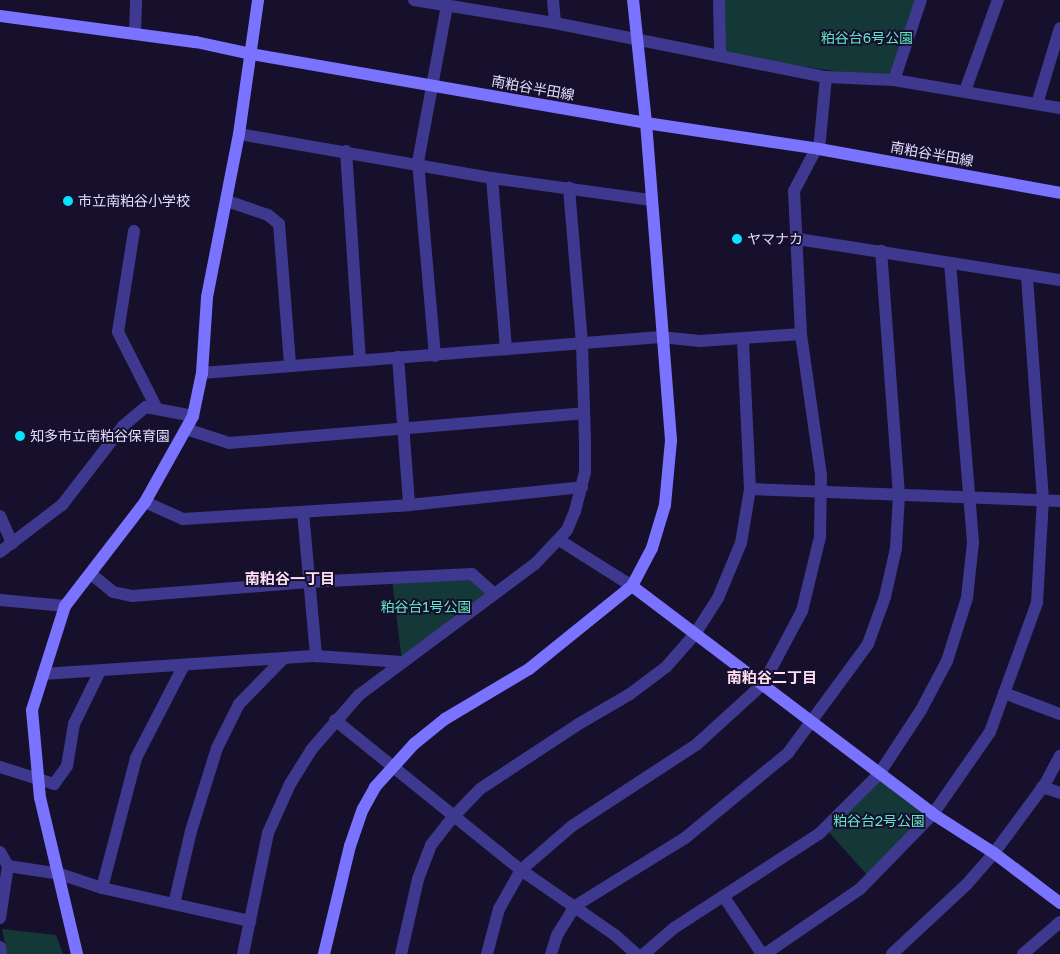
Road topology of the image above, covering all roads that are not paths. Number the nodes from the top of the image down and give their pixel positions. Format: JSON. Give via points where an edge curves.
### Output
{"nodes":[{"id":1,"x":136,"y":0,"type":"edge"},
{"id":2,"x":258,"y":0,"type":"edge"},
{"id":3,"x":414,"y":0,"type":"edge"},
{"id":4,"x":553,"y":0,"type":"edge"},
{"id":5,"x":632,"y":0,"type":"edge"},
{"id":6,"x":719,"y":0,"type":"edge"},
{"id":7,"x":921,"y":0,"type":"edge"},
{"id":8,"x":998,"y":0,"type":"edge"},
{"id":9,"x":447,"y":5,"type":"junction"},
{"id":10,"x":0,"y":16,"type":"edge"},
{"id":11,"x":555,"y":23,"type":"junction"},
{"id":12,"x":1060,"y":28,"type":"edge"},
{"id":13,"x":135,"y":33,"type":"junction"},
{"id":14,"x":636,"y":40,"type":"junction"},
{"id":15,"x":250,"y":54,"type":"junction"},
{"id":16,"x":720,"y":54,"type":"junction"},
{"id":17,"x":826,"y":77,"type":"junction"},
{"id":18,"x":894,"y":80,"type":"junction"},
{"id":19,"x":433,"y":85,"type":"junction"},
{"id":20,"x":965,"y":91,"type":"junction"},
{"id":21,"x":1037,"y":104,"type":"junction"},
{"id":22,"x":1060,"y":108,"type":"edge"},
{"id":23,"x":646,"y":123,"type":"junction"},
{"id":24,"x":239,"y":134,"type":"junction"},
{"id":25,"x":818,"y":149,"type":"junction"},
{"id":26,"x":346,"y":151,"type":"junction"},
{"id":27,"x":418,"y":162,"type":"junction"},
{"id":28,"x":492,"y":178,"type":"junction"},
{"id":29,"x":569,"y":188,"type":"junction"},
{"id":30,"x":1060,"y":193,"type":"edge"},
{"id":31,"x":651,"y":200,"type":"junction"},
{"id":32,"x":227,"y":201,"type":"junction"},
{"id":33,"x":134,"y":231,"type":"dead end"},
{"id":34,"x":798,"y":239,"type":"junction"},
{"id":35,"x":881,"y":251,"type":"junction"},
{"id":36,"x":950,"y":263,"type":"junction"},
{"id":37,"x":1027,"y":275,"type":"junction"},
{"id":38,"x":1060,"y":280,"type":"edge"},
{"id":39,"x":801,"y":334,"type":"junction"},
{"id":40,"x":661,"y":337,"type":"junction"},
{"id":41,"x":744,"y":338,"type":"junction"},
{"id":42,"x":582,"y":343,"type":"junction"},
{"id":43,"x":506,"y":348,"type":"junction"},
{"id":44,"x":435,"y":356,"type":"junction"},
{"id":45,"x":398,"y":357,"type":"junction"},
{"id":46,"x":360,"y":360,"type":"junction"},
{"id":47,"x":290,"y":366,"type":"junction"},
{"id":48,"x":202,"y":373,"type":"junction"},
{"id":49,"x":157,"y":409,"type":"junction"},
{"id":50,"x":584,"y":413,"type":"junction"},
{"id":51,"x":192,"y":416,"type":"junction"},
{"id":52,"x":403,"y":428,"type":"junction"},
{"id":53,"x":186,"y":429,"type":"junction"},
{"id":54,"x":582,"y":487,"type":"junction"},
{"id":55,"x":750,"y":489,"type":"junction"},
{"id":56,"x":821,"y":493,"type":"junction"},
{"id":57,"x":899,"y":495,"type":"junction"},
{"id":58,"x":970,"y":497,"type":"junction"},
{"id":59,"x":1042,"y":500,"type":"junction"},
{"id":60,"x":1060,"y":501,"type":"edge"},
{"id":61,"x":144,"y":502,"type":"junction"},
{"id":62,"x":409,"y":505,"type":"junction"},
{"id":63,"x":303,"y":512,"type":"junction"},
{"id":64,"x":0,"y":516,"type":"edge"},
{"id":65,"x":559,"y":540,"type":"junction"},
{"id":66,"x":12,"y":543,"type":"junction"},
{"id":67,"x":0,"y":552,"type":"edge"},
{"id":68,"x":91,"y":574,"type":"junction"},
{"id":69,"x":308,"y":582,"type":"junction"},
{"id":70,"x":632,"y":586,"type":"junction"},
{"id":71,"x":494,"y":594,"type":"junction"},
{"id":72,"x":0,"y":600,"type":"edge"},
{"id":73,"x":66,"y":606,"type":"junction"},
{"id":74,"x":695,"y":634,"type":"junction"},
{"id":75,"x":316,"y":656,"type":"junction"},
{"id":76,"x":284,"y":658,"type":"junction"},
{"id":77,"x":402,"y":662,"type":"junction"},
{"id":78,"x":184,"y":665,"type":"junction"},
{"id":79,"x":100,"y":671,"type":"junction"},
{"id":80,"x":43,"y":674,"type":"junction"},
{"id":81,"x":763,"y":684,"type":"junction"},
{"id":82,"x":1004,"y":693,"type":"junction"},
{"id":83,"x":1060,"y":714,"type":"edge"},
{"id":84,"x":335,"y":720,"type":"junction"},
{"id":85,"x":811,"y":722,"type":"junction"},
{"id":86,"x":1060,"y":756,"type":"edge"},
{"id":87,"x":393,"y":765,"type":"junction"},
{"id":88,"x":0,"y":767,"type":"edge"},
{"id":89,"x":879,"y":774,"type":"junction"},
{"id":90,"x":38,"y":781,"type":"junction"},
{"id":91,"x":1042,"y":787,"type":"junction"},
{"id":92,"x":1060,"y":793,"type":"edge"},
{"id":93,"x":933,"y":814,"type":"junction"},
{"id":94,"x":454,"y":816,"type":"junction"},
{"id":95,"x":0,"y":852,"type":"edge"},
{"id":96,"x":994,"y":853,"type":"junction"},
{"id":97,"x":8,"y":866,"type":"junction"},
{"id":98,"x":521,"y":870,"type":"junction"},
{"id":99,"x":60,"y":874,"type":"junction"},
{"id":100,"x":102,"y":888,"type":"junction"},
{"id":101,"x":724,"y":897,"type":"junction"},
{"id":102,"x":1060,"y":903,"type":"edge"},
{"id":103,"x":174,"y":904,"type":"junction"},
{"id":104,"x":575,"y":906,"type":"junction"},
{"id":105,"x":0,"y":918,"type":"edge"},
{"id":106,"x":250,"y":921,"type":"junction"},
{"id":107,"x":1060,"y":922,"type":"edge"},
{"id":108,"x":0,"y":947,"type":"edge"},
{"id":109,"x":1,"y":954,"type":"edge"},
{"id":110,"x":77,"y":954,"type":"edge"},
{"id":111,"x":243,"y":954,"type":"edge"},
{"id":112,"x":324,"y":954,"type":"edge"},
{"id":113,"x":401,"y":954,"type":"edge"},
{"id":114,"x":487,"y":954,"type":"edge"},
{"id":115,"x":551,"y":954,"type":"edge"},
{"id":116,"x":636,"y":954,"type":"edge"},
{"id":117,"x":644,"y":954,"type":"edge"},
{"id":118,"x":763,"y":954,"type":"edge"},
{"id":119,"x":892,"y":954,"type":"edge"},
{"id":120,"x":1023,"y":954,"type":"edge"}],
"edges":[{"from":1,"to":13,"type":"street"},
{"from":2,"to":15,"type":"street"},
{"from":3,"to":9,"type":"street"},
{"from":4,"to":11,"type":"street"},
{"from":5,"to":14,"type":"street"},
{"from":6,"to":16,"type":"street"},
{"from":7,"to":18,"type":"street"},
{"from":8,"to":20,"type":"street"},
{"from":9,"to":11,"type":"street"},
{"from":9,"to":19,"type":"street"},
{"from":10,"to":13,"type":"street","name":"南粕谷半田線"},
{"from":11,"to":14,"type":"street"},
{"from":12,"to":21,"type":"street"},
{"from":13,"to":15,"type":"street","name":"南粕谷半田線"},
{"from":14,"to":16,"type":"street"},
{"from":14,"to":23,"type":"street"},
{"from":15,"to":19,"type":"street","name":"南粕谷半田線"},
{"from":15,"to":24,"type":"street"},
{"from":16,"to":17,"type":"street"},
{"from":17,"to":18,"type":"street"},
{"from":17,"to":25,"type":"street"},
{"from":18,"to":20,"type":"street"},
{"from":19,"to":23,"type":"street","name":"南粕谷半田線"},
{"from":19,"to":27,"type":"street"},
{"from":20,"to":21,"type":"street"},
{"from":21,"to":22,"type":"street"},
{"from":23,"to":25,"type":"street","name":"南粕谷半田線"},
{"from":23,"to":31,"type":"street"},
{"from":24,"to":26,"type":"street"},
{"from":24,"to":32,"type":"street"},
{"from":25,"to":30,"type":"street","name":"南粕谷半田線"},
{"from":25,"to":34,"type":"street","via":[[794,191]]},
{"from":26,"to":27,"type":"street"},
{"from":26,"to":46,"type":"street"},
{"from":27,"to":28,"type":"street"},
{"from":27,"to":44,"type":"street"},
{"from":28,"to":29,"type":"street"},
{"from":28,"to":43,"type":"street"},
{"from":29,"to":31,"type":"street"},
{"from":29,"to":42,"type":"street"},
{"from":31,"to":40,"type":"street"},
{"from":32,"to":47,"type":"street","via":[[268,215],[279,224]]},
{"from":32,"to":48,"type":"street","via":[[207,297]]},
{"from":33,"to":49,"type":"street","via":[[118,332]]},
{"from":34,"to":35,"type":"street"},
{"from":34,"to":39,"type":"street"},
{"from":35,"to":36,"type":"street"},
{"from":35,"to":57,"type":"street"},
{"from":36,"to":37,"type":"street"},
{"from":36,"to":58,"type":"street"},
{"from":37,"to":38,"type":"street"},
{"from":37,"to":59,"type":"street"},
{"from":39,"to":41,"type":"street"},
{"from":39,"to":56,"type":"street"},
{"from":40,"to":41,"type":"street","via":[[700,341]]},
{"from":40,"to":42,"type":"street"},
{"from":40,"to":70,"type":"street","via":[[671,440],[665,505],[652,548]]},
{"from":41,"to":55,"type":"street"},
{"from":42,"to":43,"type":"street"},
{"from":42,"to":50,"type":"street"},
{"from":43,"to":44,"type":"street"},
{"from":44,"to":45,"type":"street"},
{"from":45,"to":46,"type":"street"},
{"from":45,"to":52,"type":"street"},
{"from":46,"to":47,"type":"street"},
{"from":47,"to":48,"type":"street"},
{"from":48,"to":51,"type":"street"},
{"from":49,"to":51,"type":"street"},
{"from":49,"to":66,"type":"street","via":[[146,407],[123,426],[62,505]]},
{"from":50,"to":52,"type":"street"},
{"from":50,"to":54,"type":"street","via":[[585,472]]},
{"from":51,"to":53,"type":"street"},
{"from":52,"to":53,"type":"street","via":[[229,443]]},
{"from":52,"to":62,"type":"street"},
{"from":53,"to":61,"type":"street"},
{"from":54,"to":62,"type":"street"},
{"from":54,"to":65,"type":"street","via":[[575,511]]},
{"from":55,"to":56,"type":"street"},
{"from":55,"to":74,"type":"street","via":[[741,543],[718,598]]},
{"from":56,"to":57,"type":"street"},
{"from":56,"to":81,"type":"street","via":[[820,537],[809,588],[802,611]]},
{"from":57,"to":58,"type":"street"},
{"from":57,"to":85,"type":"street","via":[[896,548],[885,597],[868,644]]},
{"from":58,"to":59,"type":"street"},
{"from":58,"to":89,"type":"street","via":[[973,542],[969,579],[951,652],[921,710]]},
{"from":59,"to":60,"type":"street"},
{"from":59,"to":82,"type":"street","via":[[1037,603]]},
{"from":61,"to":63,"type":"street","via":[[183,519]]},
{"from":61,"to":68,"type":"street"},
{"from":62,"to":63,"type":"street"},
{"from":63,"to":69,"type":"street"},
{"from":64,"to":66,"type":"street"},
{"from":65,"to":70,"type":"street"},
{"from":65,"to":71,"type":"street","via":[[535,564]]},
{"from":66,"to":67,"type":"street"},
{"from":68,"to":69,"type":"street","via":[[113,592],[132,596]]},
{"from":68,"to":73,"type":"street"},
{"from":69,"to":71,"type":"street","via":[[472,574]]},
{"from":69,"to":75,"type":"street"},
{"from":70,"to":74,"type":"street"},
{"from":70,"to":87,"type":"street","via":[[529,669],[444,719]]},
{"from":71,"to":77,"type":"street"},
{"from":72,"to":73,"type":"street"},
{"from":73,"to":80,"type":"street"},
{"from":74,"to":81,"type":"street"},
{"from":74,"to":94,"type":"street","via":[[666,668],[480,789]]},
{"from":75,"to":76,"type":"street"},
{"from":75,"to":77,"type":"street"},
{"from":76,"to":78,"type":"street"},
{"from":76,"to":103,"type":"street","via":[[238,704],[217,748],[191,831]]},
{"from":77,"to":84,"type":"street","via":[[359,695]]},
{"from":78,"to":79,"type":"street"},
{"from":78,"to":100,"type":"street","via":[[136,758]]},
{"from":79,"to":80,"type":"street"},
{"from":79,"to":90,"type":"street","via":[[74,724],[67,766],[54,784]]},
{"from":80,"to":90,"type":"street","via":[[32,710]]},
{"from":81,"to":85,"type":"street"},
{"from":81,"to":98,"type":"street","via":[[696,745],[572,826]]},
{"from":82,"to":83,"type":"street"},
{"from":82,"to":93,"type":"street","via":[[990,732]]},
{"from":84,"to":87,"type":"street"},
{"from":84,"to":106,"type":"street","via":[[294,778],[268,833]]},
{"from":85,"to":89,"type":"street"},
{"from":85,"to":104,"type":"street","via":[[788,754],[740,796],[685,838]]},
{"from":86,"to":91,"type":"street"},
{"from":87,"to":94,"type":"street"},
{"from":87,"to":112,"type":"street","via":[[363,809],[350,846]]},
{"from":88,"to":90,"type":"street"},
{"from":89,"to":93,"type":"street"},
{"from":89,"to":101,"type":"street","via":[[819,834]]},
{"from":90,"to":99,"type":"street"},
{"from":91,"to":92,"type":"street"},
{"from":91,"to":96,"type":"street"},
{"from":93,"to":96,"type":"street"},
{"from":93,"to":118,"type":"street","via":[[860,889]]},
{"from":94,"to":98,"type":"street"},
{"from":94,"to":113,"type":"street","via":[[431,845],[418,879]]},
{"from":95,"to":97,"type":"street"},
{"from":96,"to":102,"type":"street"},
{"from":96,"to":119,"type":"street","via":[[968,884]]},
{"from":97,"to":99,"type":"street"},
{"from":97,"to":105,"type":"street"},
{"from":98,"to":104,"type":"street"},
{"from":98,"to":114,"type":"street","via":[[499,909]]},
{"from":99,"to":100,"type":"street"},
{"from":99,"to":110,"type":"street"},
{"from":100,"to":103,"type":"street"},
{"from":101,"to":117,"type":"street","via":[[674,928]]},
{"from":101,"to":118,"type":"street"},
{"from":103,"to":106,"type":"street"},
{"from":104,"to":115,"type":"street","via":[[557,935]]},
{"from":104,"to":116,"type":"street"},
{"from":106,"to":111,"type":"street"},
{"from":107,"to":120,"type":"street"},
{"from":108,"to":109,"type":"street"}]}
